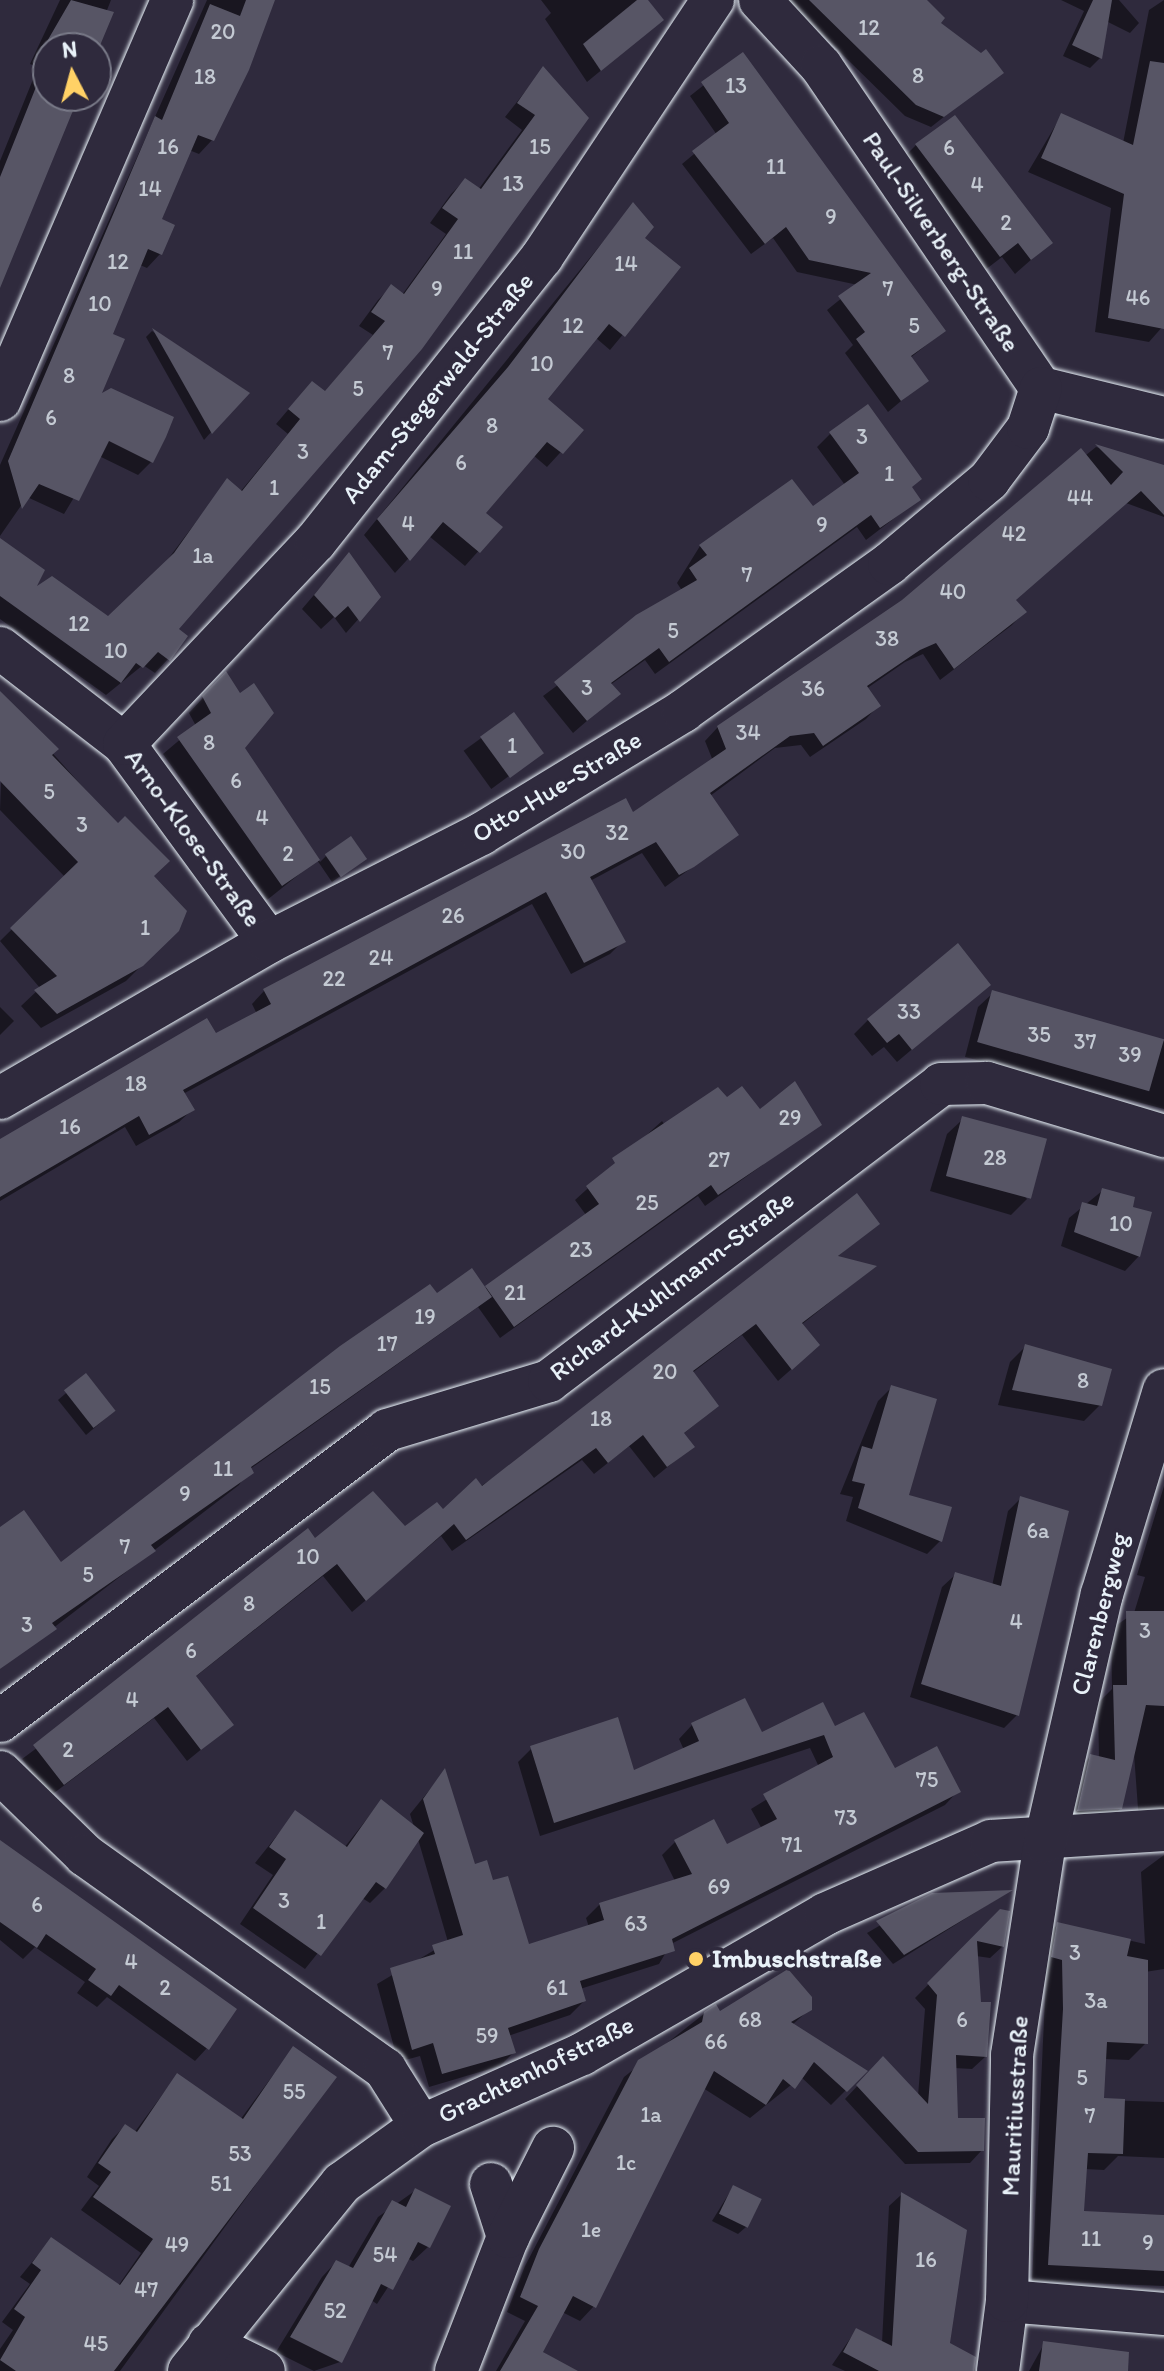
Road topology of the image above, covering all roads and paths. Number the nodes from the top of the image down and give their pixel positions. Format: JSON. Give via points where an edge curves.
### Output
{"nodes":[{"id":1,"x":172,"y":0,"type":"edge"},
{"id":2,"x":713,"y":0,"type":"edge"},
{"id":3,"x":760,"y":0,"type":"edge"},
{"id":4,"x":1041,"y":388,"type":"junction"},
{"id":5,"x":0,"y":400,"type":"edge"},
{"id":6,"x":1164,"y":418,"type":"edge"},
{"id":7,"x":0,"y":648,"type":"edge"},
{"id":8,"x":124,"y":744,"type":"junction"},
{"id":9,"x":269,"y":942,"type":"junction"},
{"id":10,"x":0,"y":1098,"type":"edge"},
{"id":11,"x":1164,"y":1136,"type":"edge"},
{"id":12,"x":1164,"y":1390,"type":"edge"},
{"id":13,"x":0,"y":1721,"type":"edge"},
{"id":14,"x":0,"y":1772,"type":"edge"},
{"id":15,"x":1164,"y":1830,"type":"edge"},
{"id":16,"x":1045,"y":1842,"type":"junction"},
{"id":17,"x":421,"y":2126,"type":"junction"},
{"id":18,"x":553,"y":2148,"type":"dead end"},
{"id":19,"x":491,"y":2184,"type":"dead end"},
{"id":20,"x":508,"y":2237,"type":"junction"},
{"id":21,"x":1007,"y":2301,"type":"junction"},
{"id":22,"x":1164,"y":2314,"type":"edge"},
{"id":23,"x":199,"y":2357,"type":"edge"},
{"id":24,"x":264,"y":2371,"type":"edge"},
{"id":25,"x":456,"y":2371,"type":"edge"},
{"id":26,"x":998,"y":2371,"type":"edge"}],
"edges":[{"from":1,"to":5,"type":"street"},
{"from":2,"to":8,"type":"street","name":"Adam-Stegerwald-Straße","via":[[523,282],[316,541]]},
{"from":3,"to":4,"type":"street","name":"Paul-Silverberg-Straße","via":[[821,66]]},
{"from":4,"to":6,"type":"street"},
{"from":4,"to":9,"type":"street","name":"Otto-Hue-Straße","via":[[1028,428],[989,480],[799,628],[683,711],[481,834]]},
{"from":7,"to":8,"type":"street","name":"Arno-Klose-Straße"},
{"from":8,"to":9,"type":"street","name":"Arno-Klose-Straße"},
{"from":9,"to":10,"type":"street","name":"Otto-Hue-Straße"},
{"from":11,"to":13,"type":"street","name":"Richard-Kuhlmann-Straße","via":[[987,1083],[941,1084],[549,1381],[387,1430]]},
{"from":12,"to":16,"type":"street","name":"Clarenbergweg","via":[[1102,1594]]},
{"from":14,"to":17,"type":"street","via":[[85,1855],[385,2069]]},
{"from":15,"to":16,"type":"street","name":"Grachtenhofstraße"},
{"from":16,"to":17,"type":"street","name":"Grachtenhofstraße","via":[[991,1841],[825,1914],[582,2054]]},
{"from":16,"to":21,"type":"street","name":"Mauritiusstraße","via":[[1012,2055]]},
{"from":17,"to":23,"type":"street","name":"Grachtenhofstraße","via":[[342,2183]]},
{"from":18,"to":20,"type":"street"},
{"from":19,"to":20,"type":"street"},
{"from":20,"to":25,"type":"street"},
{"from":21,"to":22,"type":"street"},
{"from":21,"to":26,"type":"street","name":"Mauritiusstraße"},
{"from":23,"to":24,"type":"street"}]}
